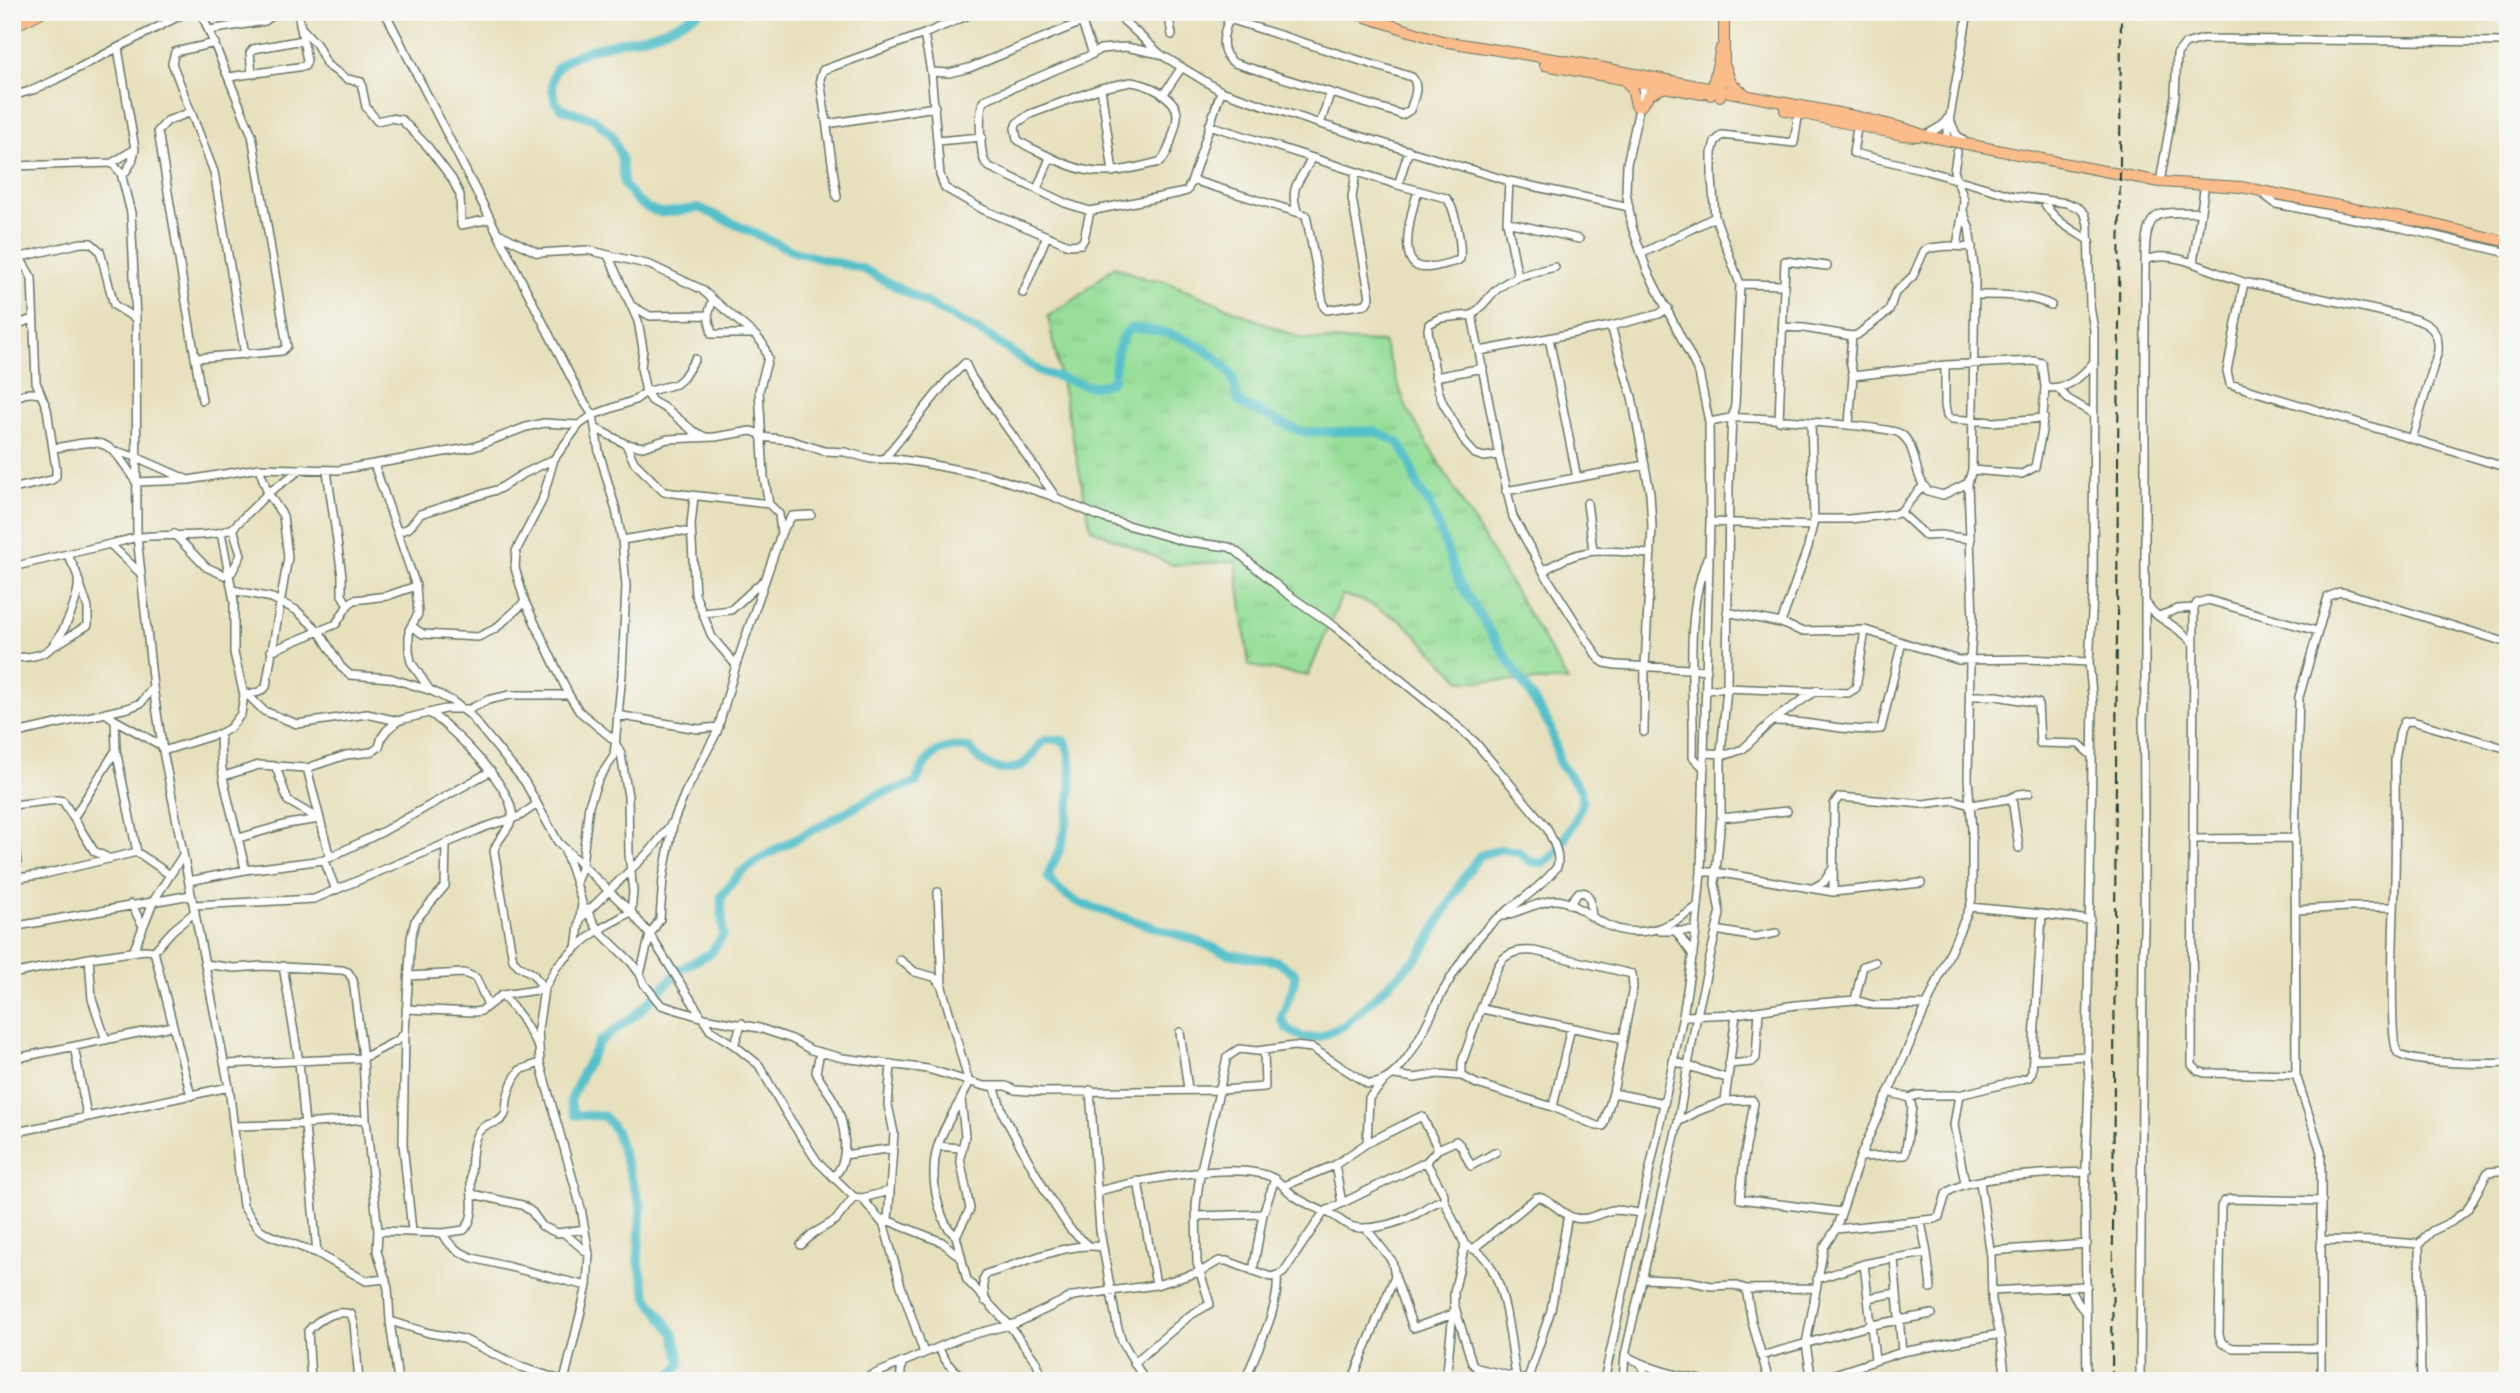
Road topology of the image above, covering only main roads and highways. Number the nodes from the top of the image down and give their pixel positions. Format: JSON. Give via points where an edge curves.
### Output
{"nodes":[{"id":1,"x":42,"y":12,"type":"edge"},
{"id":2,"x":1350,"y":12,"type":"edge"},
{"id":3,"x":1724,"y":12,"type":"edge"},
{"id":4,"x":12,"y":27,"type":"edge"},
{"id":5,"x":1723,"y":39,"type":"junction"},
{"id":6,"x":1442,"y":41,"type":"junction"},
{"id":7,"x":1724,"y":61,"type":"junction"},
{"id":8,"x":1715,"y":69,"type":"junction"},
{"id":9,"x":1625,"y":80,"type":"junction"},
{"id":10,"x":1642,"y":80,"type":"junction"},
{"id":11,"x":1688,"y":85,"type":"junction"},
{"id":12,"x":1663,"y":88,"type":"junction"},
{"id":13,"x":1716,"y":94,"type":"junction"},
{"id":14,"x":1753,"y":97,"type":"junction"},
{"id":15,"x":1799,"y":110,"type":"junction"},
{"id":16,"x":2241,"y":187,"type":"junction"},
{"id":17,"x":2432,"y":224,"type":"junction"},
{"id":18,"x":2508,"y":242,"type":"edge"}],
"edges":[{"from":1,"to":4,"type":"highway"},
{"from":2,"to":6,"type":"highway"},
{"from":3,"to":5,"type":"highway"},
{"from":5,"to":7,"type":"highway"},
{"from":5,"to":8,"type":"highway"},
{"from":6,"to":9,"type":"highway"},
{"from":6,"to":10,"type":"highway"},
{"from":7,"to":13,"type":"highway"},
{"from":7,"to":14,"type":"highway","via":[[1731,83]]},
{"from":8,"to":11,"type":"highway","via":[[1706,82]]},
{"from":8,"to":13,"type":"highway"},
{"from":9,"to":10,"type":"highway"},
{"from":9,"to":12,"type":"highway","via":[[1638,109],[1650,94]]},
{"from":10,"to":11,"type":"highway"},
{"from":10,"to":12,"type":"highway"},
{"from":11,"to":13,"type":"highway"},
{"from":12,"to":13,"type":"highway"},
{"from":13,"to":14,"type":"highway"},
{"from":13,"to":15,"type":"highway"},
{"from":14,"to":15,"type":"highway"},
{"from":15,"to":16,"type":"highway","via":[[1902,135],[1966,142],[2160,182]]},
{"from":16,"to":17,"type":"highway"},
{"from":16,"to":17,"type":"highway","via":[[2301,193]]},
{"from":17,"to":18,"type":"highway"}]}
